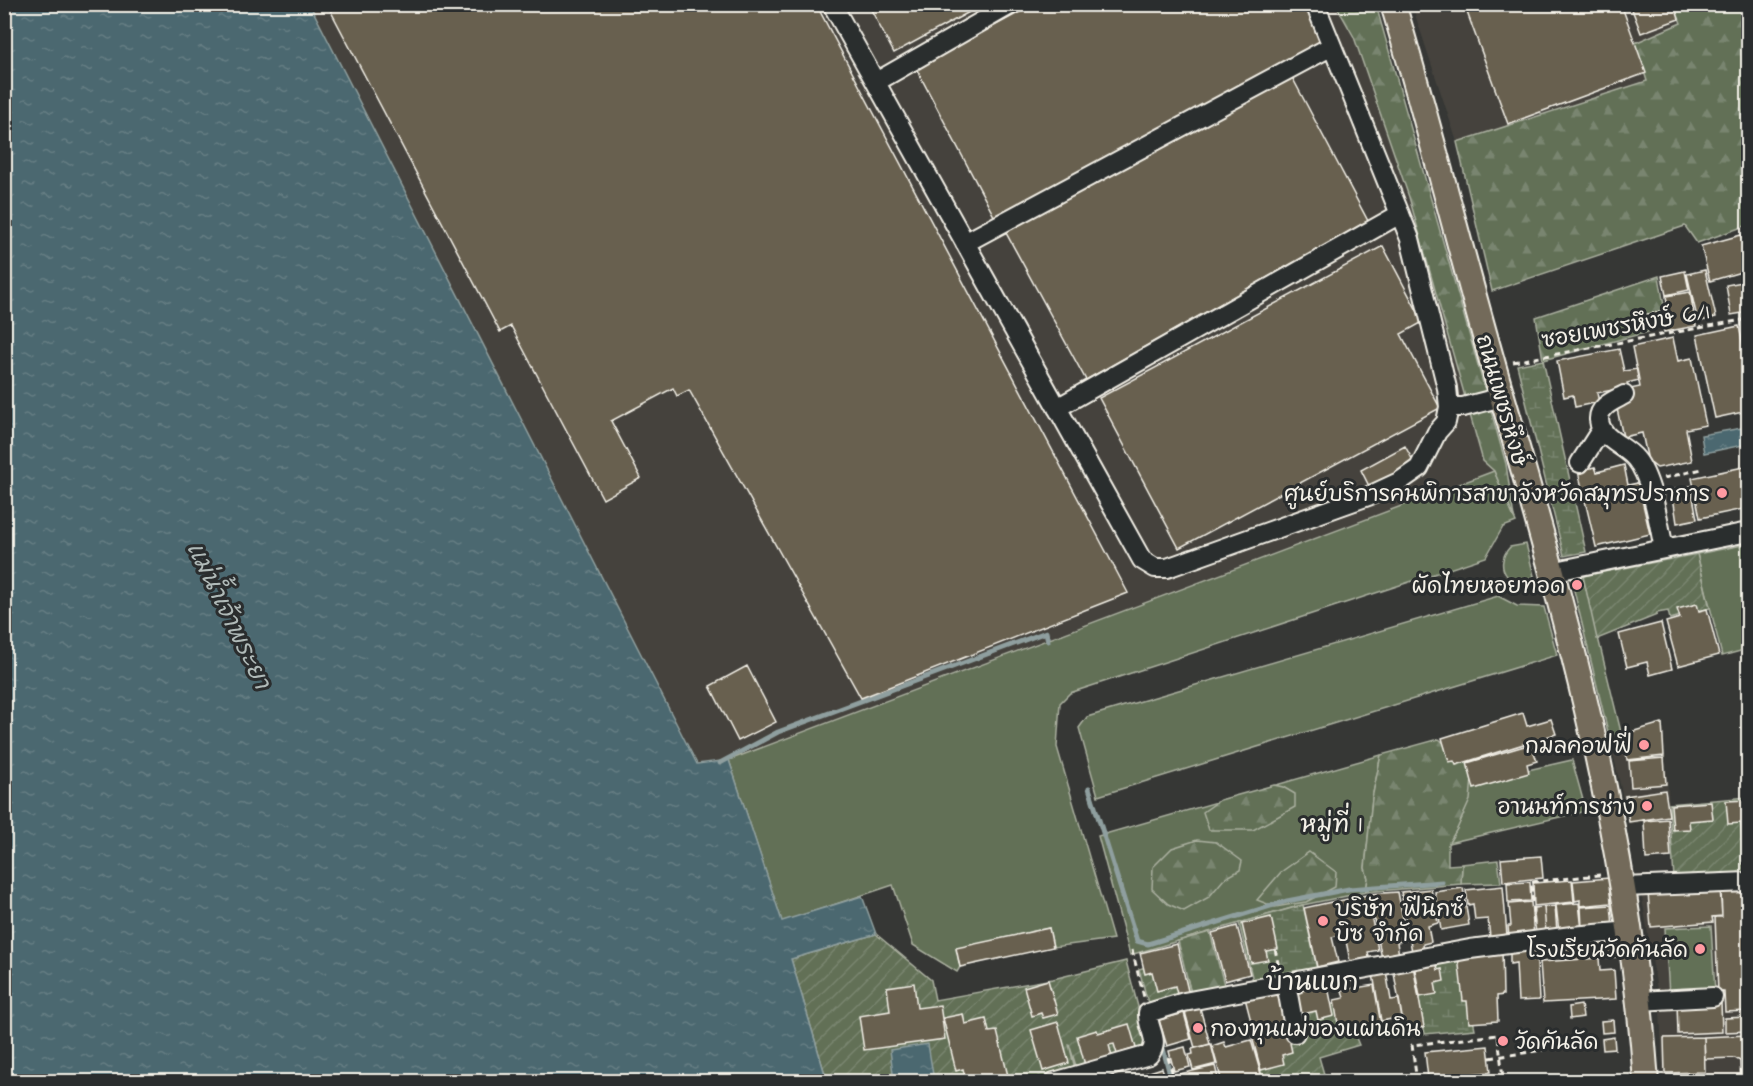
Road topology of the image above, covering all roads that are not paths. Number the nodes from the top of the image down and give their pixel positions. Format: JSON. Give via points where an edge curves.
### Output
{"nodes":[{"id":1,"x":832,"y":4,"type":"edge"},
{"id":2,"x":1012,"y":4,"type":"edge"},
{"id":3,"x":1315,"y":4,"type":"edge"},
{"id":4,"x":1393,"y":4,"type":"edge"},
{"id":5,"x":1332,"y":46,"type":"junction"},
{"id":6,"x":876,"y":82,"type":"junction"},
{"id":7,"x":1400,"y":214,"type":"junction"},
{"id":8,"x":965,"y":243,"type":"junction"},
{"id":9,"x":1624,"y":395,"type":"dead end"},
{"id":10,"x":1502,"y":397,"type":"junction"},
{"id":11,"x":1449,"y":407,"type":"junction"},
{"id":12,"x":1057,"y":408,"type":"junction"},
{"id":13,"x":1601,"y":430,"type":"junction"},
{"id":14,"x":1580,"y":463,"type":"dead end"},
{"id":15,"x":1749,"y":532,"type":"edge"},
{"id":16,"x":1665,"y":549,"type":"junction"},
{"id":17,"x":1551,"y":572,"type":"junction"},
{"id":18,"x":1617,"y":881,"type":"junction"},
{"id":19,"x":1749,"y":882,"type":"edge"},
{"id":20,"x":1631,"y":932,"type":"junction"},
{"id":21,"x":1286,"y":984,"type":"junction"},
{"id":22,"x":1713,"y":997,"type":"dead end"},
{"id":23,"x":1639,"y":1001,"type":"junction"},
{"id":24,"x":1295,"y":1033,"type":"dead end"},
{"id":25,"x":1054,"y":1082,"type":"edge"},
{"id":26,"x":1646,"y":1082,"type":"edge"}],
"edges":[{"from":1,"to":6,"type":"street"},
{"from":2,"to":6,"type":"street"},
{"from":3,"to":5,"type":"street"},
{"from":4,"to":10,"type":"main road","name":"ถนนเพชรหึงษ์"},
{"from":5,"to":7,"type":"street"},
{"from":5,"to":8,"type":"street"},
{"from":6,"to":8,"type":"street"},
{"from":7,"to":11,"type":"street","via":[[1410,239]]},
{"from":7,"to":12,"type":"street"},
{"from":8,"to":12,"type":"street"},
{"from":9,"to":13,"type":"street","via":[[1607,404],[1599,414]]},
{"from":10,"to":11,"type":"street"},
{"from":10,"to":17,"type":"main road","name":"ถนนเพชรหึงษ์"},
{"from":11,"to":12,"type":"street","via":[[1446,422],[1424,460],[1399,482],[1167,568],[1155,568],[1142,560]]},
{"from":13,"to":14,"type":"street"},
{"from":13,"to":16,"type":"street","via":[[1636,459],[1648,482]]},
{"from":15,"to":16,"type":"street"},
{"from":16,"to":17,"type":"street"},
{"from":17,"to":18,"type":"main road","name":"ถนนเพชรหึงษ์","via":[[1586,709]]},
{"from":18,"to":19,"type":"street"},
{"from":18,"to":20,"type":"main road","name":"ถนนเพชรหึงษ์"},
{"from":20,"to":21,"type":"street","via":[[1535,940],[1428,956]]},
{"from":20,"to":23,"type":"main road","name":"ถนนเพชรหึงษ์"},
{"from":21,"to":24,"type":"street"},
{"from":21,"to":25,"type":"street","via":[[1184,1002],[1148,1013],[1155,1041],[1149,1054]]},
{"from":22,"to":23,"type":"street"},
{"from":23,"to":26,"type":"main road","name":"ถนนเพชรหึงษ์"}]}
